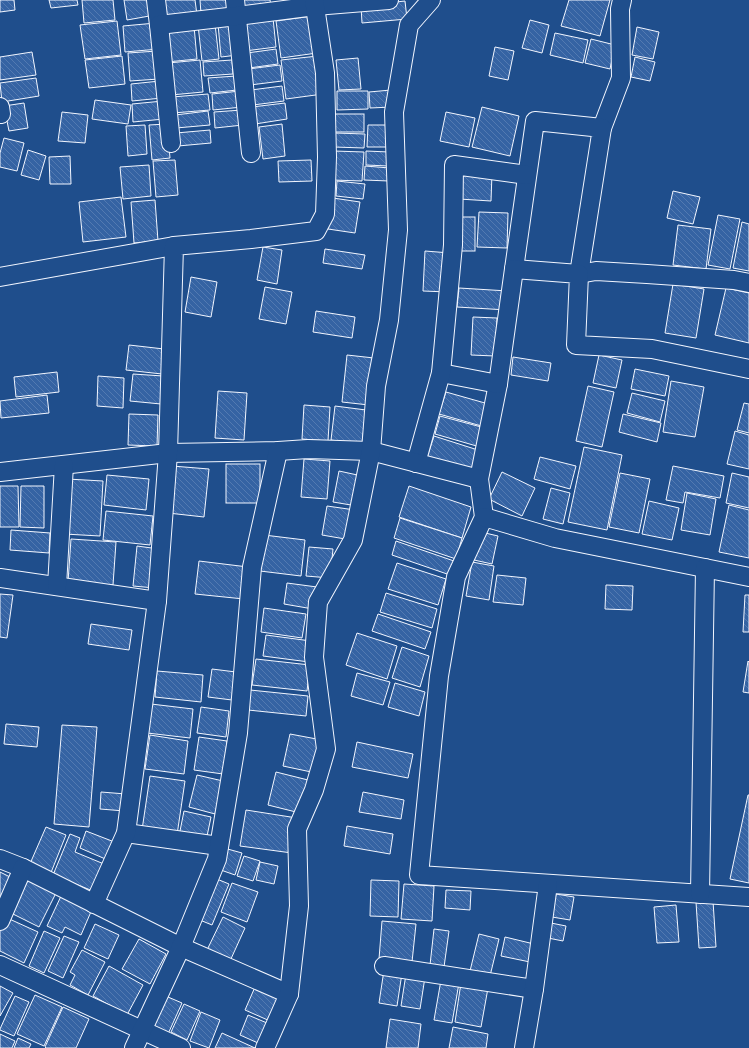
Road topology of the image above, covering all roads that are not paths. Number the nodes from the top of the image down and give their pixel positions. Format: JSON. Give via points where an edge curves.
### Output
{"nodes":[{"id":1,"x":156,"y":0,"type":"edge"},
{"id":2,"x":389,"y":0,"type":"edge"},
{"id":3,"x":431,"y":0,"type":"edge"},
{"id":4,"x":622,"y":0,"type":"edge"},
{"id":5,"x":315,"y":3,"type":"edge"},
{"id":6,"x":236,"y":8,"type":"edge"},
{"id":7,"x":159,"y":25,"type":"junction"},
{"id":8,"x":0,"y":107,"type":"edge"},
{"id":9,"x":0,"y":114,"type":"edge"},
{"id":10,"x":602,"y":128,"type":"junction"},
{"id":11,"x":171,"y":143,"type":"dead end"},
{"id":12,"x":251,"y":153,"type":"dead end"},
{"id":13,"x":527,"y":175,"type":"junction"},
{"id":14,"x":174,"y":246,"type":"junction"},
{"id":15,"x":514,"y":269,"type":"junction"},
{"id":16,"x":579,"y":274,"type":"junction"},
{"id":17,"x":0,"y":277,"type":"edge"},
{"id":18,"x":749,"y":283,"type":"edge"},
{"id":19,"x":749,"y":369,"type":"edge"},
{"id":20,"x":441,"y":373,"type":"junction"},
{"id":21,"x":498,"y":384,"type":"junction"},
{"id":22,"x":278,"y":451,"type":"junction"},
{"id":23,"x":371,"y":451,"type":"junction"},
{"id":24,"x":168,"y":453,"type":"junction"},
{"id":25,"x":416,"y":463,"type":"junction"},
{"id":26,"x":64,"y":465,"type":"junction"},
{"id":27,"x":0,"y":472,"type":"edge"},
{"id":28,"x":479,"y":479,"type":"junction"},
{"id":29,"x":484,"y":517,"type":"junction"},
{"id":30,"x":705,"y":568,"type":"junction"},
{"id":31,"x":749,"y":577,"type":"edge"},
{"id":32,"x":0,"y":578,"type":"edge"},
{"id":33,"x":57,"y":586,"type":"junction"},
{"id":34,"x":157,"y":600,"type":"junction"},
{"id":35,"x":126,"y":833,"type":"junction"},
{"id":36,"x":219,"y":846,"type":"junction"},
{"id":37,"x":0,"y":859,"type":"edge"},
{"id":38,"x":23,"y":868,"type":"junction"},
{"id":39,"x":548,"y":884,"type":"junction"},
{"id":40,"x":700,"y":894,"type":"junction"},
{"id":41,"x":749,"y":897,"type":"edge"},
{"id":42,"x":94,"y":904,"type":"junction"},
{"id":43,"x":0,"y":921,"type":"edge"},
{"id":44,"x":181,"y":947,"type":"junction"},
{"id":45,"x":0,"y":965,"type":"edge"},
{"id":46,"x":384,"y":966,"type":"dead end"},
{"id":47,"x":534,"y":989,"type":"junction"},
{"id":48,"x":289,"y":994,"type":"junction"},
{"id":49,"x":142,"y":1030,"type":"junction"},
{"id":50,"x":134,"y":1048,"type":"edge"},
{"id":51,"x":181,"y":1048,"type":"edge"},
{"id":52,"x":265,"y":1048,"type":"edge"},
{"id":53,"x":524,"y":1048,"type":"edge"}],
"edges":[{"from":1,"to":7,"type":"street"},
{"from":2,"to":5,"type":"street"},
{"from":3,"to":23,"type":"street","via":[[409,25],[394,112],[398,230],[390,320],[376,386]]},
{"from":4,"to":10,"type":"street","via":[[621,78]]},
{"from":5,"to":6,"type":"street"},
{"from":5,"to":14,"type":"street","via":[[325,73],[327,157],[325,214],[316,231]]},
{"from":6,"to":7,"type":"street"},
{"from":6,"to":12,"type":"street"},
{"from":7,"to":11,"type":"street"},
{"from":8,"to":9,"type":"street"},
{"from":10,"to":13,"type":"street","via":[[534,121]]},
{"from":10,"to":16,"type":"street"},
{"from":13,"to":15,"type":"street"},
{"from":13,"to":20,"type":"street","via":[[454,165],[453,245]]},
{"from":14,"to":17,"type":"street"},
{"from":14,"to":24,"type":"street"},
{"from":15,"to":16,"type":"street"},
{"from":15,"to":21,"type":"street"},
{"from":16,"to":18,"type":"street","via":[[596,271],[640,273]]},
{"from":16,"to":19,"type":"street","via":[[576,344],[652,349]]},
{"from":20,"to":21,"type":"street"},
{"from":20,"to":25,"type":"street"},
{"from":21,"to":28,"type":"street"},
{"from":22,"to":23,"type":"street"},
{"from":22,"to":24,"type":"street"},
{"from":22,"to":36,"type":"street","via":[[252,567],[238,733]]},
{"from":23,"to":25,"type":"street"},
{"from":23,"to":48,"type":"street","via":[[353,540],[318,602],[314,658],[326,749],[314,790],[297,829],[299,906]]},
{"from":24,"to":26,"type":"street"},
{"from":24,"to":34,"type":"street"},
{"from":25,"to":28,"type":"street"},
{"from":26,"to":27,"type":"street"},
{"from":26,"to":33,"type":"street"},
{"from":28,"to":29,"type":"street"},
{"from":29,"to":30,"type":"street","via":[[555,538]]},
{"from":29,"to":39,"type":"street","via":[[456,577],[439,676],[418,875]]},
{"from":30,"to":31,"type":"street"},
{"from":30,"to":40,"type":"street"},
{"from":32,"to":33,"type":"street"},
{"from":33,"to":34,"type":"street"},
{"from":34,"to":35,"type":"street"},
{"from":35,"to":36,"type":"street"},
{"from":35,"to":42,"type":"street"},
{"from":36,"to":44,"type":"street","via":[[217,859]]},
{"from":37,"to":38,"type":"street"},
{"from":38,"to":42,"type":"street"},
{"from":38,"to":43,"type":"street"},
{"from":39,"to":40,"type":"street"},
{"from":39,"to":47,"type":"street"},
{"from":40,"to":41,"type":"street"},
{"from":42,"to":44,"type":"street"},
{"from":44,"to":48,"type":"street"},
{"from":44,"to":49,"type":"street"},
{"from":45,"to":49,"type":"street"},
{"from":46,"to":47,"type":"street"},
{"from":47,"to":53,"type":"street"},
{"from":48,"to":52,"type":"street"},
{"from":49,"to":50,"type":"street"},
{"from":49,"to":51,"type":"street"}]}
